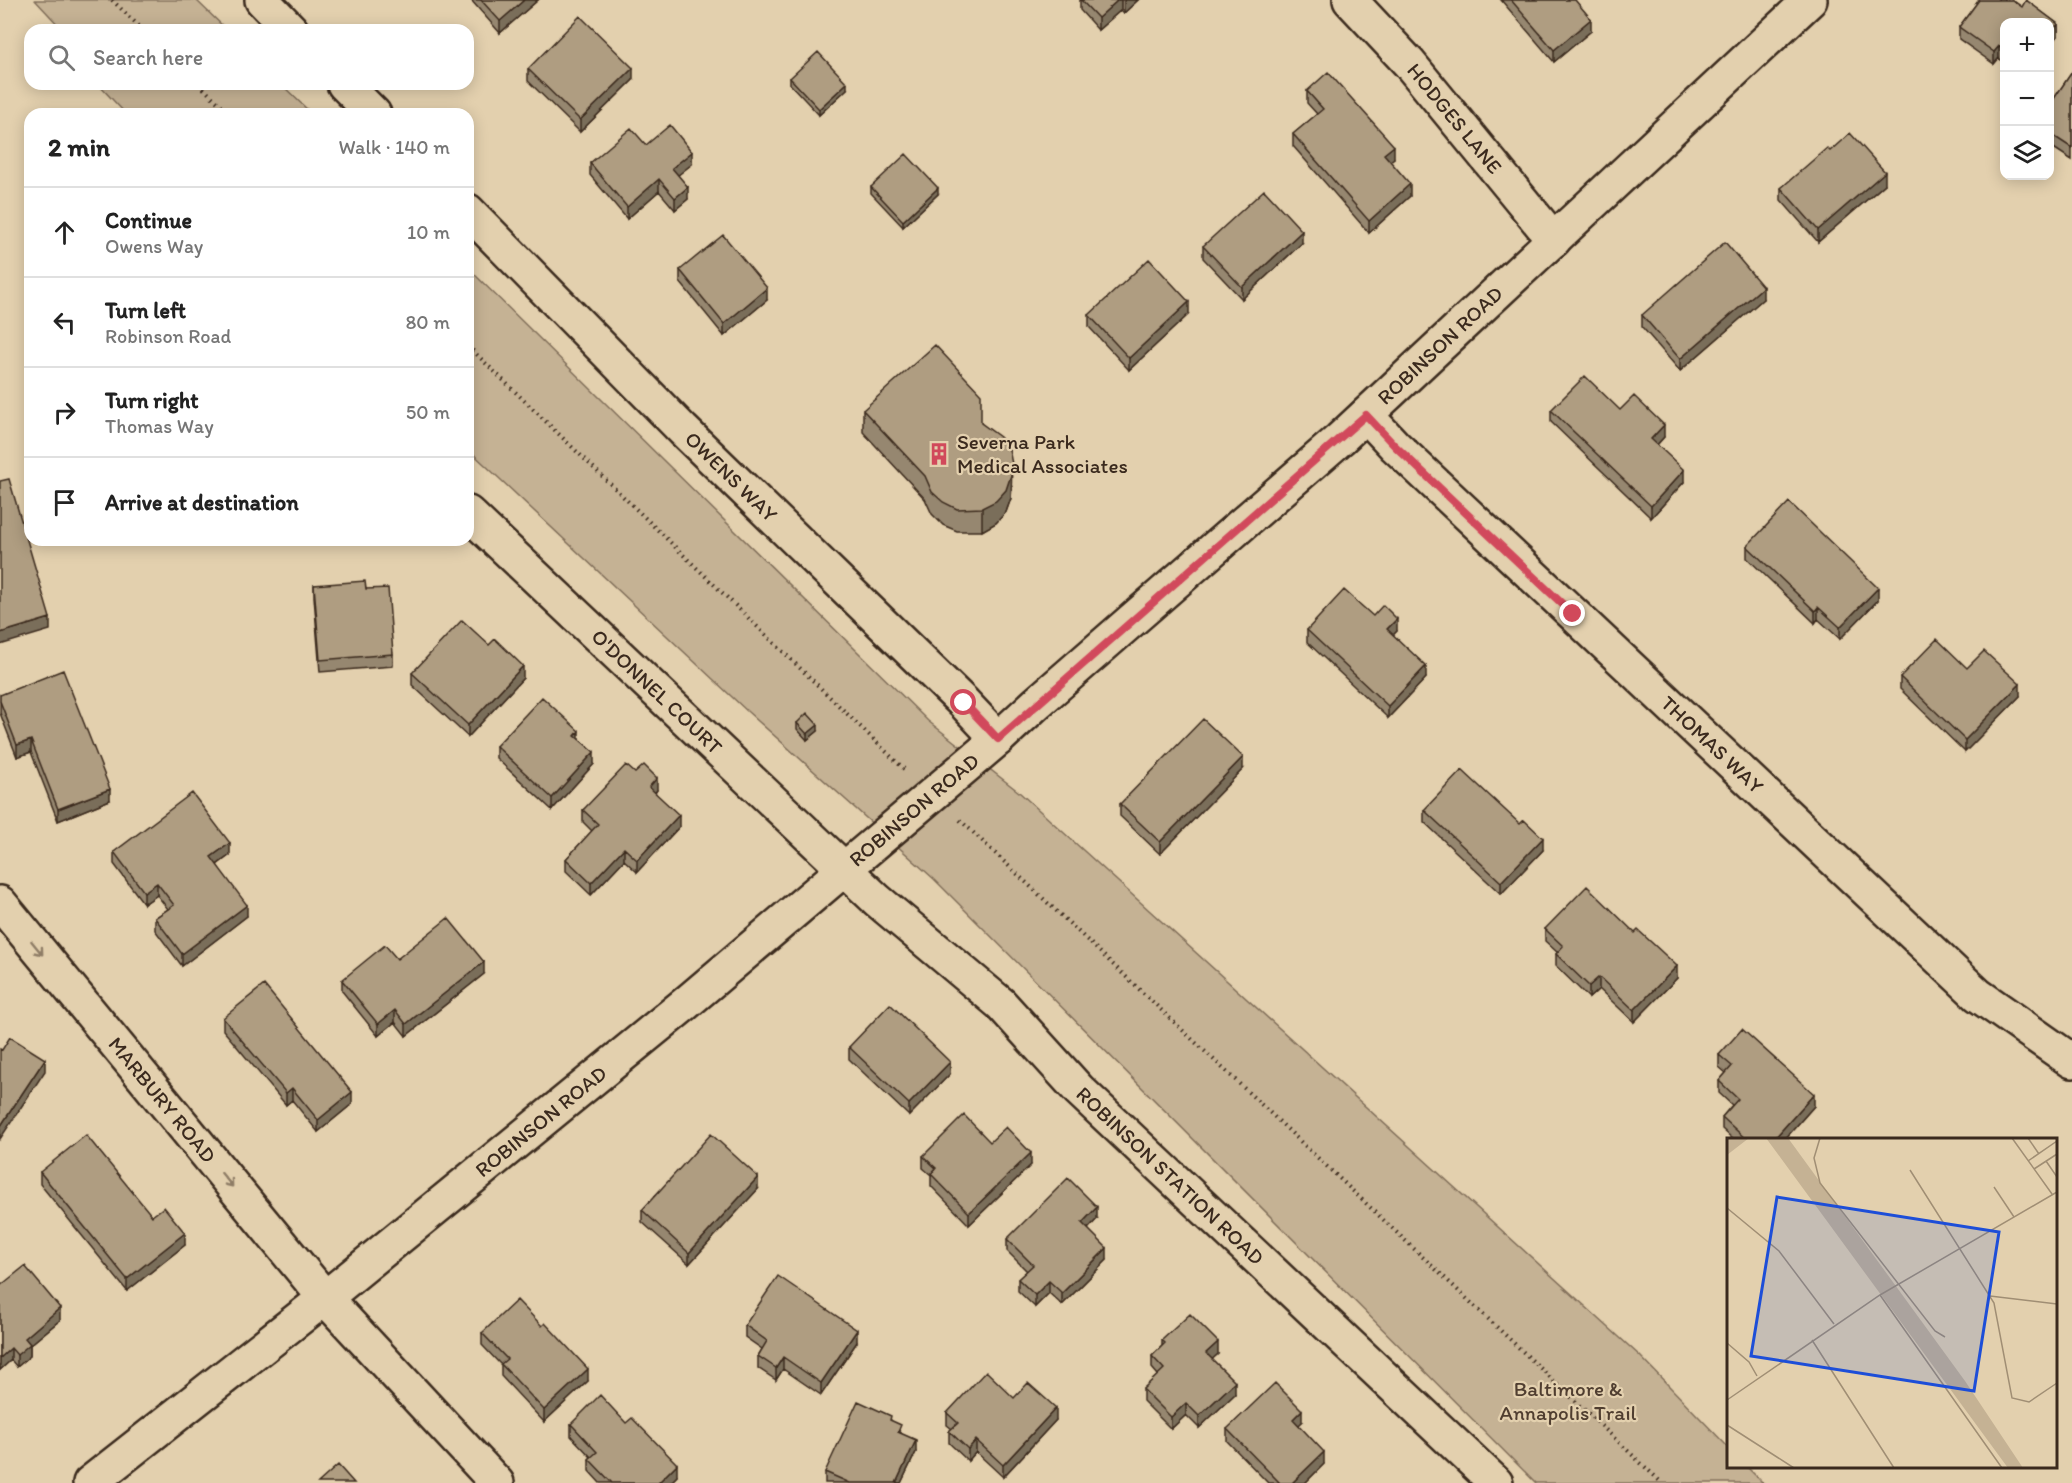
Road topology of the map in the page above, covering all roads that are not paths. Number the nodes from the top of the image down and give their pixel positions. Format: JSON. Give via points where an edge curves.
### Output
{"nodes":[{"id":1,"x":262,"y":0,"type":"edge"},
{"id":2,"x":1350,"y":0,"type":"edge"},
{"id":3,"x":1810,"y":0,"type":"edge"},
{"id":4,"x":285,"y":24,"type":"edge"},
{"id":5,"x":350,"y":90,"type":"edge"},
{"id":6,"x":368,"y":108,"type":"edge"},
{"id":7,"x":474,"y":217,"type":"edge"},
{"id":8,"x":1554,"y":240,"type":"junction"},
{"id":9,"x":1366,"y":415,"type":"junction"},
{"id":10,"x":474,"y":519,"type":"edge"},
{"id":11,"x":998,"y":739,"type":"junction"},
{"id":12,"x":845,"y":870,"type":"junction"},
{"id":13,"x":0,"y":903,"type":"edge"},
{"id":14,"x":2072,"y":1062,"type":"edge"},
{"id":15,"x":325,"y":1298,"type":"junction"},
{"id":16,"x":90,"y":1483,"type":"edge"},
{"id":17,"x":497,"y":1483,"type":"edge"},
{"id":18,"x":1496,"y":1483,"type":"edge"}],
"edges":[{"from":1,"to":4,"type":"street"},
{"from":2,"to":8,"type":"street","name":"HODGES LANE","via":[[1409,63]]},
{"from":3,"to":8,"type":"street","name":"ROBINSON ROAD"},
{"from":5,"to":6,"type":"street"},
{"from":7,"to":11,"type":"street","name":"OWENS WAY","via":[[683,430]]},
{"from":8,"to":9,"type":"street","name":"ROBINSON ROAD"},
{"from":9,"to":11,"type":"street","name":"ROBINSON ROAD"},
{"from":9,"to":14,"type":"street","name":"THOMAS WAY","via":[[1978,995]]},
{"from":10,"to":12,"type":"street","name":"O'DONNEL COURT"},
{"from":11,"to":12,"type":"street","name":"ROBINSON ROAD"},
{"from":12,"to":15,"type":"street","name":"ROBINSON ROAD"},
{"from":12,"to":18,"type":"street","name":"ROBINSON STATION ROAD","via":[[1000,1004],[1078,1090]]},
{"from":13,"to":15,"type":"street","name":"MARBURY ROAD","one_way":true},
{"from":15,"to":16,"type":"street","name":"ROBINSON ROAD"},
{"from":15,"to":17,"type":"street","name":"MARBURY ROAD"}]}
